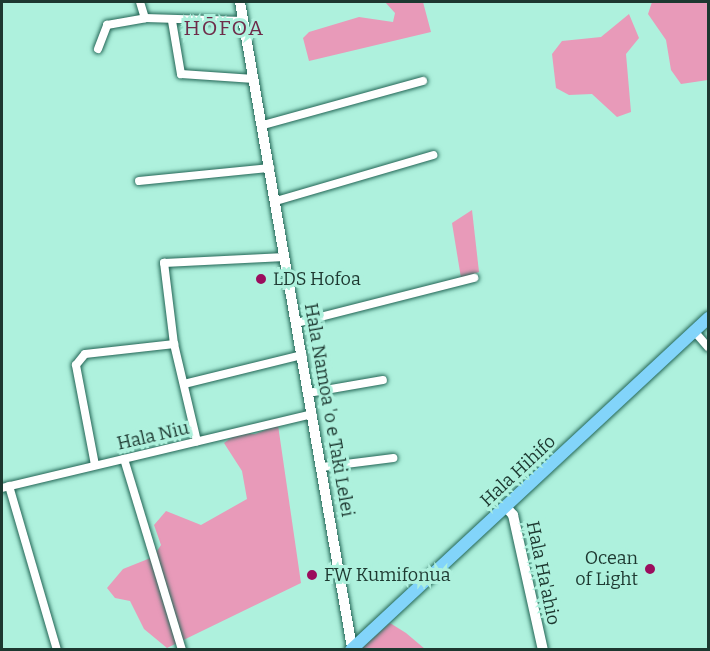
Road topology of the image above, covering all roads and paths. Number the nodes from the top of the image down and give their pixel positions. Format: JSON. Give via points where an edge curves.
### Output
{"nodes":[{"id":1,"x":140,"y":2,"type":"edge"},
{"id":2,"x":240,"y":2,"type":"edge"},
{"id":3,"x":145,"y":18,"type":"junction"},
{"id":4,"x":172,"y":21,"type":"junction"},
{"id":5,"x":243,"y":21,"type":"junction"},
{"id":6,"x":98,"y":49,"type":"dead end"},
{"id":7,"x":255,"y":79,"type":"junction"},
{"id":8,"x":423,"y":81,"type":"dead end"},
{"id":9,"x":263,"y":125,"type":"junction"},
{"id":10,"x":433,"y":155,"type":"dead end"},
{"id":11,"x":270,"y":168,"type":"junction"},
{"id":12,"x":139,"y":181,"type":"dead end"},
{"id":13,"x":276,"y":201,"type":"junction"},
{"id":14,"x":285,"y":257,"type":"junction"},
{"id":15,"x":474,"y":278,"type":"dead end"},
{"id":16,"x":708,"y":318,"type":"edge"},
{"id":17,"x":297,"y":323,"type":"junction"},
{"id":18,"x":694,"y":332,"type":"junction"},
{"id":19,"x":174,"y":344,"type":"junction"},
{"id":20,"x":708,"y":347,"type":"edge"},
{"id":21,"x":302,"y":355,"type":"junction"},
{"id":22,"x":383,"y":380,"type":"dead end"},
{"id":23,"x":184,"y":384,"type":"junction"},
{"id":24,"x":308,"y":393,"type":"junction"},
{"id":25,"x":312,"y":414,"type":"junction"},
{"id":26,"x":197,"y":441,"type":"junction"},
{"id":27,"x":393,"y":458,"type":"dead end"},
{"id":28,"x":124,"y":459,"type":"junction"},
{"id":29,"x":95,"y":465,"type":"junction"},
{"id":30,"x":322,"y":467,"type":"junction"},
{"id":31,"x":5,"y":487,"type":"edge"},
{"id":32,"x":506,"y":507,"type":"junction"},
{"id":33,"x":352,"y":649,"type":"edge"},
{"id":34,"x":57,"y":650,"type":"edge"},
{"id":35,"x":182,"y":650,"type":"edge"},
{"id":36,"x":543,"y":650,"type":"edge"}],
"edges":[{"from":1,"to":3,"type":"street"},
{"from":2,"to":5,"type":"street","name":"Hala Namoa 'o e Taki Lelei"},
{"from":3,"to":4,"type":"street"},
{"from":3,"to":6,"type":"street","via":[[107,26]]},
{"from":4,"to":5,"type":"street"},
{"from":4,"to":7,"type":"street","via":[[181,74]]},
{"from":5,"to":7,"type":"street","name":"Hala Namoa 'o e Taki Lelei"},
{"from":7,"to":9,"type":"street","name":"Hala Namoa 'o e Taki Lelei"},
{"from":8,"to":9,"type":"street"},
{"from":9,"to":11,"type":"street","name":"Hala Namoa 'o e Taki Lelei"},
{"from":10,"to":13,"type":"street"},
{"from":11,"to":12,"type":"street"},
{"from":11,"to":13,"type":"street","name":"Hala Namoa 'o e Taki Lelei"},
{"from":13,"to":14,"type":"street","name":"Hala Namoa 'o e Taki Lelei"},
{"from":14,"to":17,"type":"street","name":"Hala Namoa 'o e Taki Lelei"},
{"from":14,"to":19,"type":"street","via":[[164,263]]},
{"from":15,"to":17,"type":"street"},
{"from":16,"to":18,"type":"main road","name":"Hala Hihifo"},
{"from":17,"to":21,"type":"street","name":"Hala Namoa 'o e Taki Lelei"},
{"from":18,"to":20,"type":"street"},
{"from":18,"to":32,"type":"main road","name":"Hala Hihifo"},
{"from":19,"to":23,"type":"street"},
{"from":19,"to":29,"type":"street","via":[[78,358]]},
{"from":21,"to":23,"type":"street"},
{"from":21,"to":24,"type":"street","name":"Hala Namoa 'o e Taki Lelei"},
{"from":22,"to":24,"type":"street"},
{"from":23,"to":26,"type":"street"},
{"from":24,"to":25,"type":"street","name":"Hala Namoa 'o e Taki Lelei"},
{"from":25,"to":26,"type":"street","name":"Hala Niu"},
{"from":25,"to":30,"type":"street","name":"Hala Namoa 'o e Taki Lelei"},
{"from":26,"to":28,"type":"street","name":"Hala Niu"},
{"from":27,"to":30,"type":"street"},
{"from":28,"to":29,"type":"street","name":"Hala Niu"},
{"from":28,"to":35,"type":"street"},
{"from":29,"to":31,"type":"street","name":"Hala Niu"},
{"from":30,"to":33,"type":"street","name":"Hala Namoa 'o e Taki Lelei"},
{"from":31,"to":34,"type":"street"},
{"from":32,"to":33,"type":"main road","name":"Hala Hihifo"},
{"from":32,"to":36,"type":"street","name":"Hala Ha'ahio","via":[[513,515]]}]}
